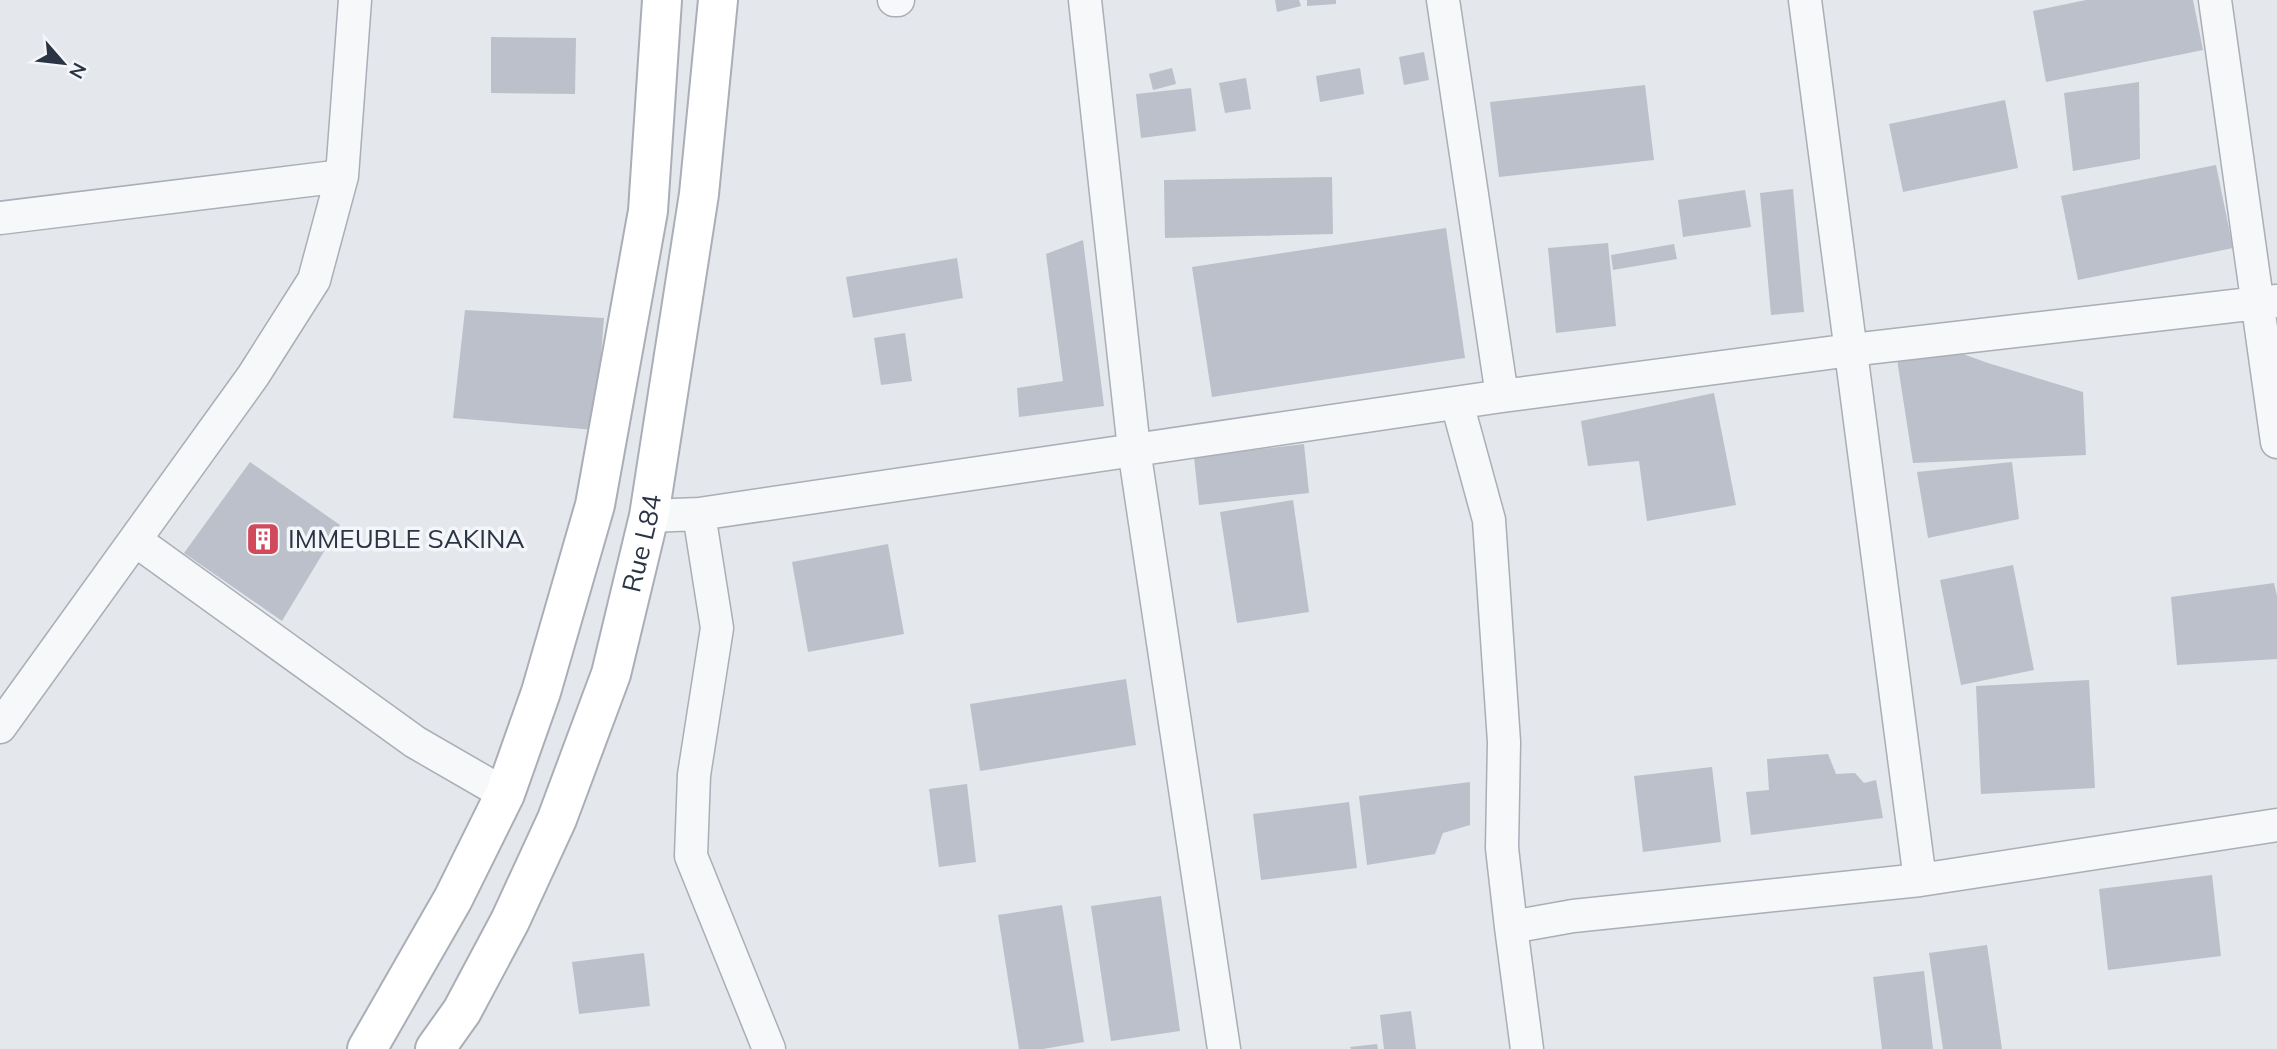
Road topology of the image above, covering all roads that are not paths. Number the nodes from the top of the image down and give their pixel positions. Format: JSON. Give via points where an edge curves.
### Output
{"nodes":[{"id":1,"x":355,"y":0,"type":"edge"},
{"id":2,"x":662,"y":0,"type":"edge"},
{"id":3,"x":718,"y":0,"type":"edge"},
{"id":4,"x":1085,"y":0,"type":"edge"},
{"id":5,"x":1443,"y":0,"type":"edge"},
{"id":6,"x":1805,"y":0,"type":"edge"},
{"id":7,"x":2215,"y":0,"type":"edge"},
{"id":8,"x":342,"y":176,"type":"junction"},
{"id":9,"x":0,"y":218,"type":"edge"},
{"id":10,"x":2267,"y":302,"type":"edge"},
{"id":11,"x":1851,"y":350,"type":"junction"},
{"id":12,"x":1502,"y":396,"type":"junction"},
{"id":13,"x":1457,"y":403,"type":"junction"},
{"id":14,"x":2277,"y":442,"type":"edge"},
{"id":15,"x":1134,"y":449,"type":"junction"},
{"id":16,"x":699,"y":514,"type":"junction"},
{"id":17,"x":649,"y":516,"type":"junction"},
{"id":18,"x":135,"y":540,"type":"junction"},
{"id":19,"x":0,"y":727,"type":"edge"},
{"id":20,"x":505,"y":794,"type":"junction"},
{"id":21,"x":2277,"y":825,"type":"edge"},
{"id":22,"x":1920,"y":880,"type":"junction"},
{"id":23,"x":1511,"y":926,"type":"junction"},
{"id":24,"x":367,"y":1049,"type":"edge"},
{"id":25,"x":435,"y":1049,"type":"edge"},
{"id":26,"x":769,"y":1049,"type":"edge"},
{"id":27,"x":1224,"y":1049,"type":"edge"},
{"id":28,"x":1527,"y":1049,"type":"edge"}],
"edges":[{"from":1,"to":8,"type":"street"},
{"from":2,"to":20,"type":"main road","via":[[648,211],[595,505],[541,692]]},
{"from":3,"to":17,"type":"main road","name":"Rue L84","via":[[699,194]]},
{"from":4,"to":15,"type":"street"},
{"from":5,"to":12,"type":"street"},
{"from":6,"to":11,"type":"street"},
{"from":7,"to":10,"type":"street"},
{"from":8,"to":9,"type":"street"},
{"from":8,"to":18,"type":"street","via":[[314,280],[253,376]]},
{"from":10,"to":11,"type":"street"},
{"from":10,"to":14,"type":"street"},
{"from":11,"to":12,"type":"street"},
{"from":11,"to":22,"type":"street"},
{"from":12,"to":13,"type":"street"},
{"from":13,"to":15,"type":"street"},
{"from":13,"to":23,"type":"street","via":[[1489,520],[1504,742],[1502,848]]},
{"from":15,"to":16,"type":"street"},
{"from":15,"to":27,"type":"street"},
{"from":16,"to":17,"type":"street"},
{"from":16,"to":26,"type":"street","via":[[718,628],[694,775],[691,856]]},
{"from":17,"to":25,"type":"main road","name":"Rue L84","via":[[611,674],[557,818],[504,932],[462,1011]]},
{"from":18,"to":19,"type":"street"},
{"from":18,"to":20,"type":"street","via":[[415,742]]},
{"from":20,"to":24,"type":"main road","via":[[453,899]]},
{"from":21,"to":22,"type":"street"},
{"from":22,"to":23,"type":"street"},
{"from":23,"to":28,"type":"street"}]}
